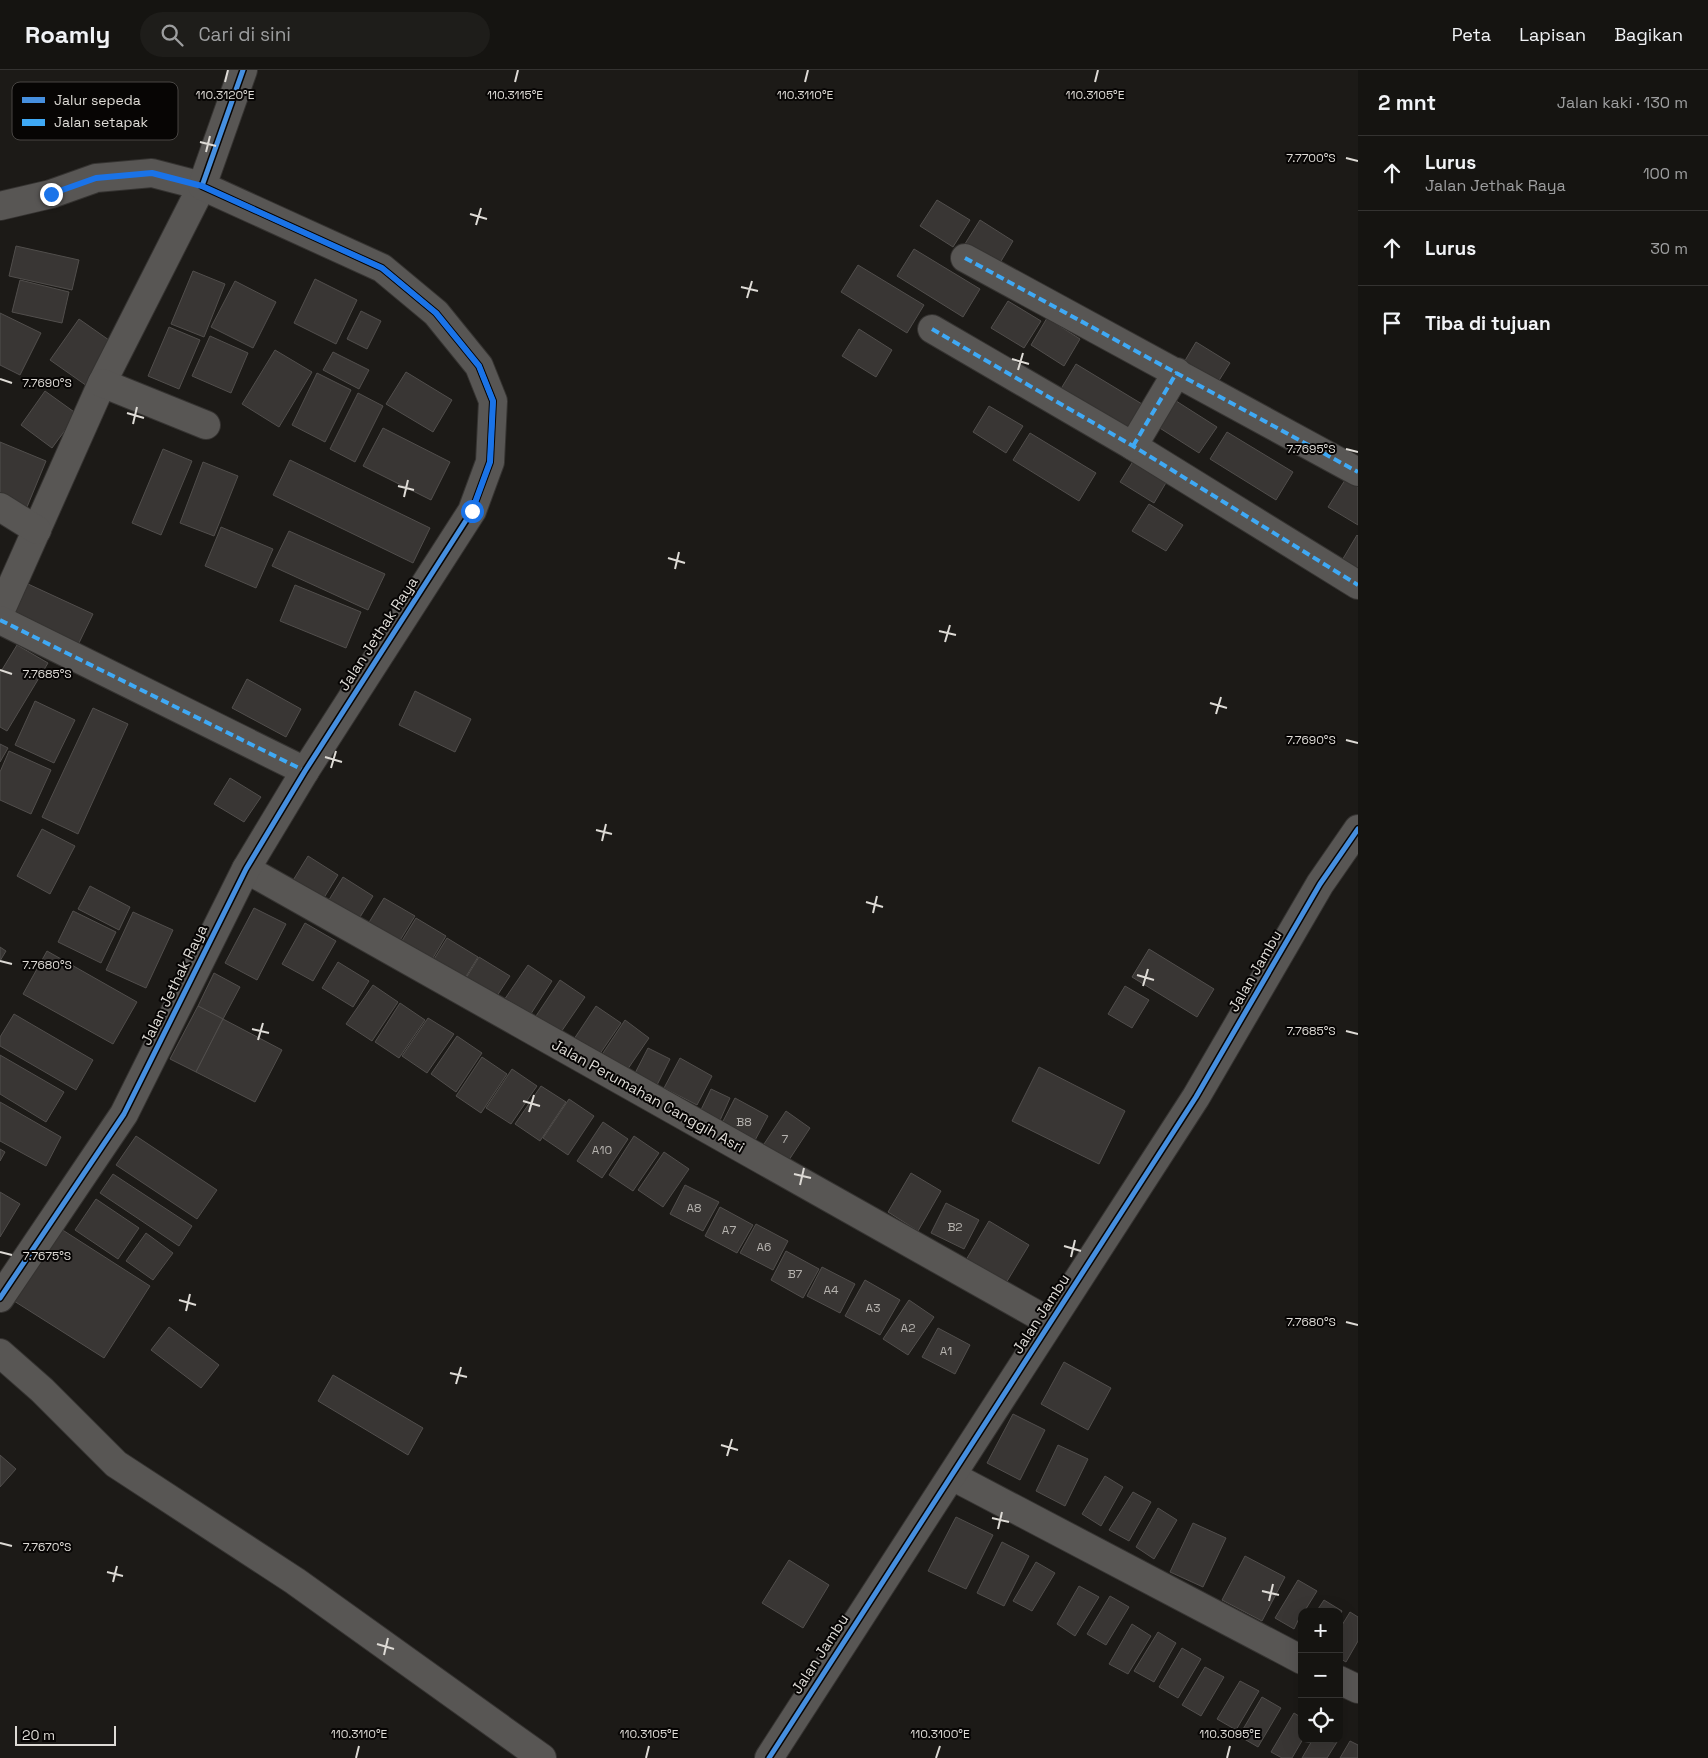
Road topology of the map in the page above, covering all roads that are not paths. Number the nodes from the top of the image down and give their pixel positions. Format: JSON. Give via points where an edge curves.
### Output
{"nodes":[{"id":1,"x":243,"y":70,"type":"edge"},
{"id":2,"x":202,"y":186,"type":"junction"},
{"id":3,"x":0,"y":206,"type":"edge"},
{"id":4,"x":965,"y":258,"type":"dead end"},
{"id":5,"x":932,"y":329,"type":"dead end"},
{"id":6,"x":1176,"y":372,"type":"junction"},
{"id":7,"x":102,"y":383,"type":"junction"},
{"id":8,"x":206,"y":425,"type":"dead end"},
{"id":9,"x":1133,"y":446,"type":"junction"},
{"id":10,"x":1358,"y":472,"type":"edge"},
{"id":11,"x":0,"y":507,"type":"edge"},
{"id":12,"x":37,"y":530,"type":"junction"},
{"id":13,"x":1358,"y":585,"type":"edge"},
{"id":14,"x":0,"y":612,"type":"edge"},
{"id":15,"x":0,"y":620,"type":"edge"},
{"id":16,"x":305,"y":771,"type":"junction"},
{"id":17,"x":1358,"y":829,"type":"edge"},
{"id":18,"x":246,"y":869,"type":"junction"},
{"id":19,"x":2,"y":1291,"type":"edge"},
{"id":20,"x":1050,"y":1322,"type":"junction"},
{"id":21,"x":0,"y":1353,"type":"edge"},
{"id":22,"x":952,"y":1476,"type":"junction"},
{"id":23,"x":1298,"y":1658,"type":"edge"},
{"id":24,"x":1343,"y":1682,"type":"edge"},
{"id":25,"x":1358,"y":1690,"type":"edge"},
{"id":26,"x":542,"y":1758,"type":"edge"},
{"id":27,"x":770,"y":1758,"type":"edge"}],
"edges":[{"from":1,"to":2,"type":"street"},
{"from":2,"to":3,"type":"street","name":"Jalan Jethak Raya","via":[[152,173],[96,178],[51,194]]},
{"from":2,"to":7,"type":"street"},
{"from":2,"to":16,"type":"street","name":"Jalan Jethak Raya","via":[[382,268],[436,313],[479,366],[493,401],[490,462],[472,511]]},
{"from":4,"to":6,"type":"street"},
{"from":5,"to":9,"type":"street"},
{"from":6,"to":9,"type":"street"},
{"from":6,"to":10,"type":"street"},
{"from":7,"to":8,"type":"street"},
{"from":7,"to":12,"type":"street"},
{"from":9,"to":13,"type":"street"},
{"from":11,"to":12,"type":"street"},
{"from":12,"to":14,"type":"street"},
{"from":15,"to":16,"type":"street"},
{"from":16,"to":18,"type":"street","name":"Jalan Jethak Raya"},
{"from":17,"to":20,"type":"street","name":"Jalan Jambu","via":[[1320,884],[1196,1097]]},
{"from":18,"to":19,"type":"street","name":"Jalan Jethak Raya","via":[[124,1114]]},
{"from":18,"to":20,"type":"street","name":"Jalan Perumahan Canggih Asri"},
{"from":20,"to":22,"type":"street","name":"Jalan Jambu"},
{"from":21,"to":26,"type":"street","via":[[116,1464],[295,1581]]},
{"from":22,"to":23,"type":"street"},
{"from":22,"to":27,"type":"street","name":"Jalan Jambu"},
{"from":24,"to":25,"type":"street"}]}
